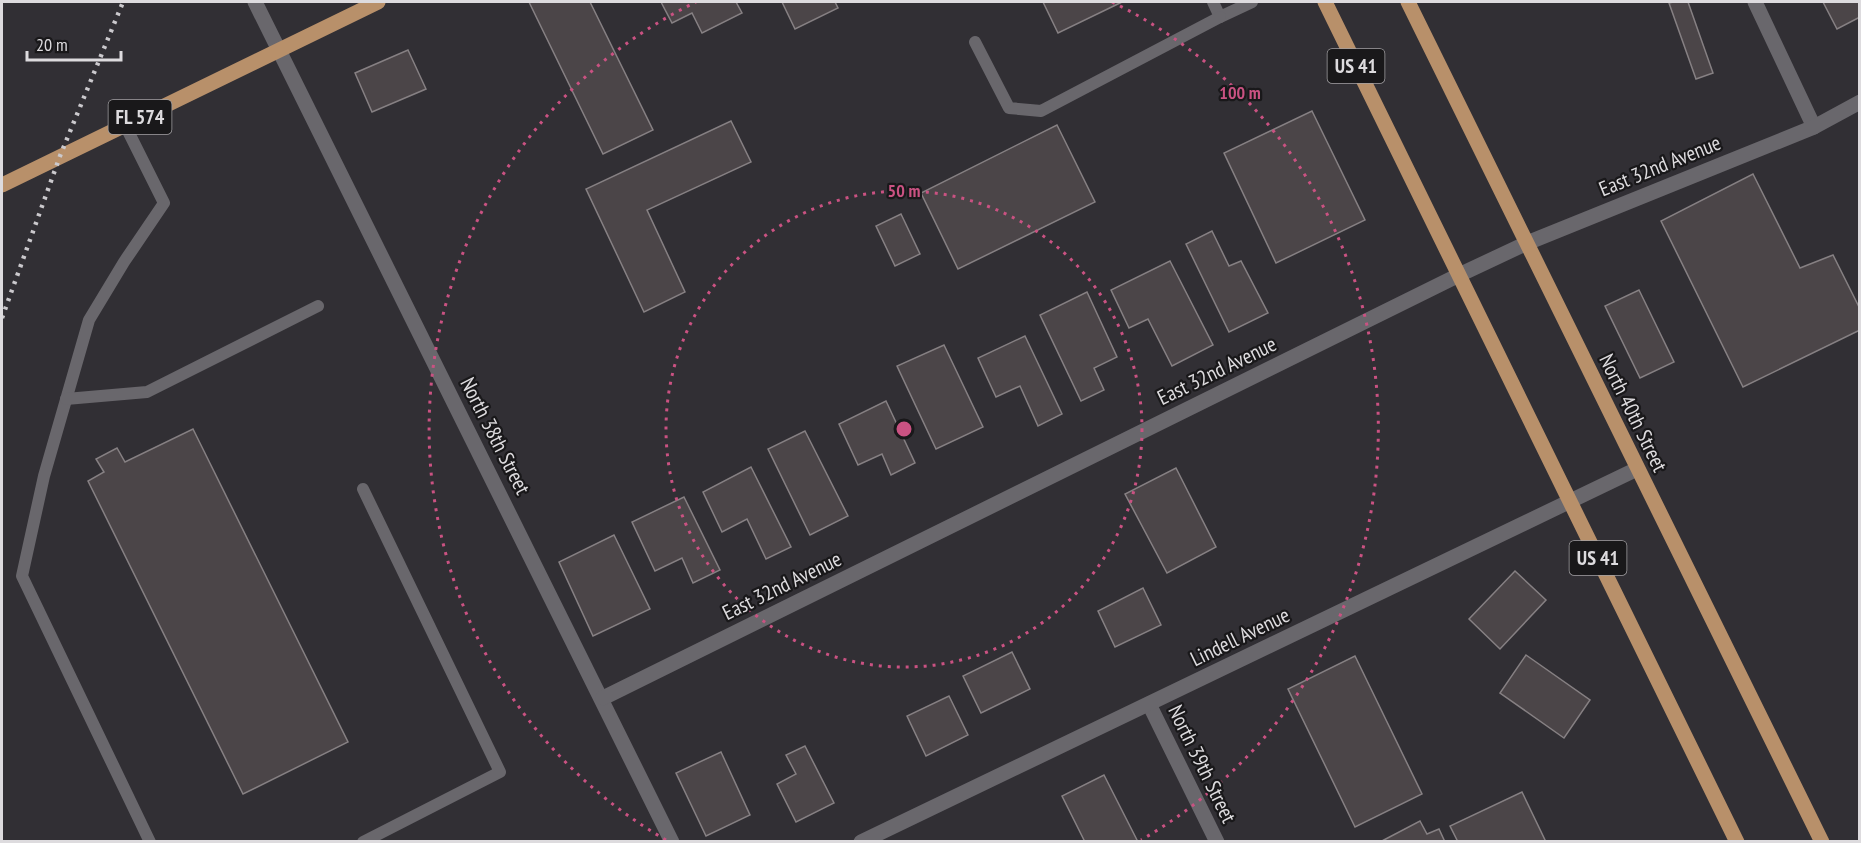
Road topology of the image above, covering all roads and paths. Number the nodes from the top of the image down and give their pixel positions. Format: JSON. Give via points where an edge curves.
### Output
{"nodes":[{"id":1,"x":255,"y":2,"type":"edge"},
{"id":2,"x":378,"y":2,"type":"edge"},
{"id":3,"x":1213,"y":2,"type":"edge"},
{"id":4,"x":1252,"y":2,"type":"edge"},
{"id":5,"x":1325,"y":2,"type":"edge"},
{"id":6,"x":1408,"y":2,"type":"edge"},
{"id":7,"x":1755,"y":2,"type":"edge"},
{"id":8,"x":1220,"y":17,"type":"junction"},
{"id":9,"x":975,"y":42,"type":"dead end"},
{"id":10,"x":278,"y":50,"type":"junction"},
{"id":11,"x":1860,"y":102,"type":"edge"},
{"id":12,"x":125,"y":125,"type":"junction"},
{"id":13,"x":1814,"y":127,"type":"junction"},
{"id":14,"x":2,"y":185,"type":"edge"},
{"id":15,"x":1527,"y":243,"type":"junction"},
{"id":16,"x":1459,"y":275,"type":"junction"},
{"id":17,"x":318,"y":306,"type":"dead end"},
{"id":18,"x":66,"y":399,"type":"junction"},
{"id":19,"x":1637,"y":469,"type":"junction"},
{"id":20,"x":363,"y":489,"type":"dead end"},
{"id":21,"x":1569,"y":501,"type":"junction"},
{"id":22,"x":603,"y":698,"type":"junction"},
{"id":23,"x":1149,"y":704,"type":"junction"},
{"id":24,"x":150,"y":842,"type":"edge"},
{"id":25,"x":363,"y":842,"type":"edge"},
{"id":26,"x":672,"y":842,"type":"edge"},
{"id":27,"x":861,"y":842,"type":"edge"},
{"id":28,"x":1217,"y":842,"type":"edge"},
{"id":29,"x":1737,"y":842,"type":"edge"},
{"id":30,"x":1822,"y":842,"type":"edge"}],
"edges":[{"from":1,"to":10,"type":"street"},
{"from":2,"to":10,"type":"main road","number":"FL 574"},
{"from":3,"to":8,"type":"lane"},
{"from":4,"to":8,"type":"lane"},
{"from":5,"to":16,"type":"main road","number":"US 41"},
{"from":6,"to":15,"type":"main road","name":"North 40th Street"},
{"from":7,"to":13,"type":"street"},
{"from":8,"to":9,"type":"lane","via":[[1041,111],[1009,108]]},
{"from":10,"to":12,"type":"main road","number":"FL 574"},
{"from":10,"to":22,"type":"street","name":"North 38th Street"},
{"from":11,"to":13,"type":"street","name":"East 32nd Avenue"},
{"from":12,"to":14,"type":"main road","number":"FL 574"},
{"from":12,"to":18,"type":"lane","via":[[164,203],[89,320]]},
{"from":13,"to":15,"type":"street","name":"East 32nd Avenue"},
{"from":15,"to":16,"type":"street","name":"East 32nd Avenue"},
{"from":15,"to":19,"type":"main road","name":"North 40th Street"},
{"from":16,"to":21,"type":"main road","number":"US 41"},
{"from":16,"to":22,"type":"street","name":"East 32nd Avenue"},
{"from":17,"to":18,"type":"lane","via":[[147,392]]},
{"from":18,"to":24,"type":"lane","via":[[22,576]]},
{"from":19,"to":21,"type":"street","name":"Lindell Avenue"},
{"from":19,"to":30,"type":"main road","name":"North 40th Street"},
{"from":20,"to":25,"type":"lane","via":[[500,772]]},
{"from":21,"to":23,"type":"street","name":"Lindell Avenue"},
{"from":21,"to":29,"type":"main road","number":"US 41"},
{"from":22,"to":26,"type":"street","name":"North 38th Street"},
{"from":23,"to":27,"type":"street","name":"Lindell Avenue"},
{"from":23,"to":28,"type":"street","name":"North 39th Street"}]}
